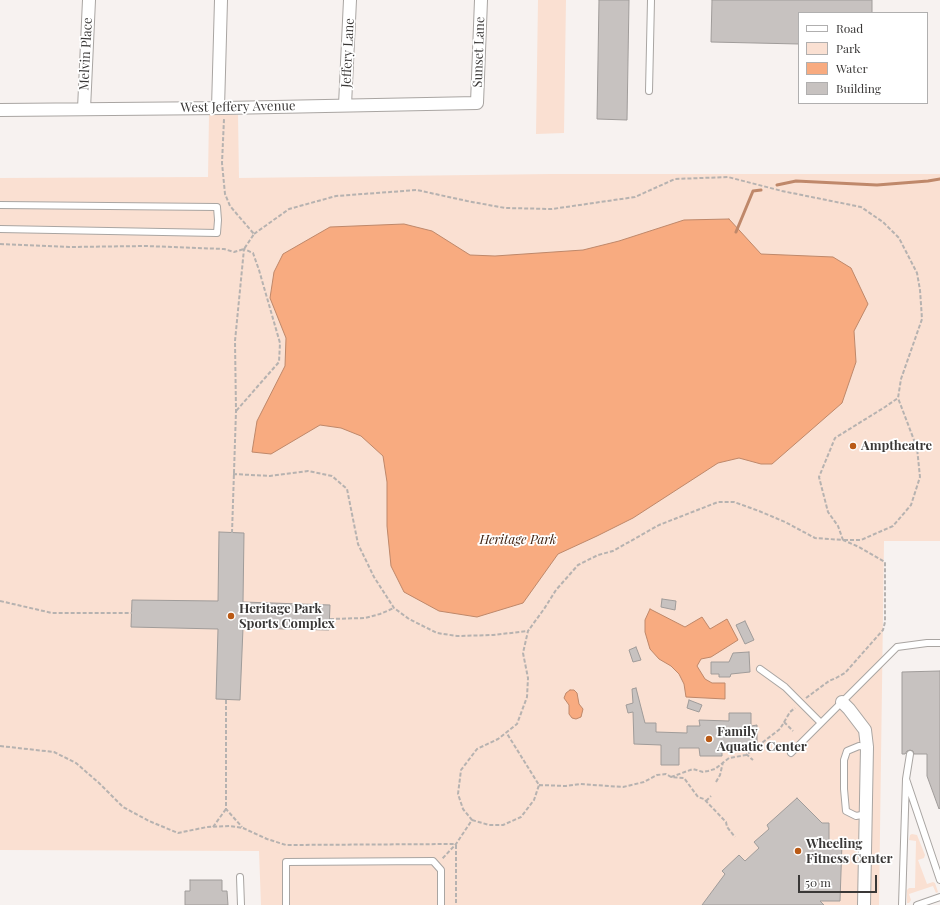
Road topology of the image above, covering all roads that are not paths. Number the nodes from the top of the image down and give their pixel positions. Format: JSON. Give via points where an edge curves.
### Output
{"nodes":[{"id":1,"x":89,"y":0,"type":"edge"},
{"id":2,"x":220,"y":0,"type":"edge"},
{"id":3,"x":350,"y":0,"type":"edge"},
{"id":4,"x":481,"y":0,"type":"edge"},
{"id":5,"x":651,"y":0,"type":"edge"},
{"id":6,"x":649,"y":91,"type":"dead end"},
{"id":7,"x":477,"y":103,"type":"joint"},
{"id":8,"x":345,"y":105,"type":"junction"},
{"id":9,"x":221,"y":108,"type":"junction"},
{"id":10,"x":84,"y":109,"type":"junction"},
{"id":11,"x":0,"y":110,"type":"edge"},
{"id":12,"x":0,"y":205,"type":"edge"},
{"id":13,"x":0,"y":229,"type":"edge"},
{"id":14,"x":940,"y":643,"type":"edge"},
{"id":15,"x":760,"y":669,"type":"dead end"},
{"id":16,"x":842,"y":702,"type":"junction"},
{"id":17,"x":821,"y":723,"type":"junction"},
{"id":18,"x":867,"y":747,"type":"junction"},
{"id":19,"x":791,"y":753,"type":"dead end"},
{"id":20,"x":910,"y":754,"type":"dead end"},
{"id":21,"x":906,"y":778,"type":"junction"},
{"id":22,"x":866,"y":814,"type":"junction"},
{"id":23,"x":240,"y":877,"type":"dead end"},
{"id":24,"x":940,"y":880,"type":"edge"},
{"id":25,"x":940,"y":897,"type":"edge"},
{"id":26,"x":241,"y":905,"type":"edge"},
{"id":27,"x":286,"y":905,"type":"edge"},
{"id":28,"x":441,"y":905,"type":"edge"},
{"id":29,"x":864,"y":905,"type":"edge"},
{"id":30,"x":902,"y":905,"type":"edge"},
{"id":31,"x":917,"y":905,"type":"edge"}],
"edges":[{"from":1,"to":10,"type":"street","name":"Melvin Place"},
{"from":2,"to":9,"type":"street"},
{"from":3,"to":8,"type":"street","name":"Jeffery Lane"},
{"from":4,"to":7,"type":"street","name":"Sunset Lane"},
{"from":5,"to":6,"type":"lane"},
{"from":7,"to":8,"type":"street","name":"West Jeffery Avenue"},
{"from":8,"to":9,"type":"street","name":"West Jeffery Avenue"},
{"from":9,"to":10,"type":"street","name":"West Jeffery Avenue"},
{"from":10,"to":11,"type":"street","name":"West Jeffery Avenue"},
{"from":12,"to":13,"type":"lane","via":[[217,207],[218,220],[217,233]]},
{"from":14,"to":16,"type":"lane","via":[[897,647]]},
{"from":15,"to":17,"type":"lane","via":[[785,687]]},
{"from":16,"to":17,"type":"lane"},
{"from":16,"to":18,"type":"street","via":[[865,730]]},
{"from":17,"to":19,"type":"lane"},
{"from":18,"to":22,"type":"street"},
{"from":18,"to":22,"type":"lane","via":[[859,746],[847,751],[844,760],[846,810],[856,816]]},
{"from":20,"to":21,"type":"lane"},
{"from":21,"to":24,"type":"lane"},
{"from":21,"to":30,"type":"lane"},
{"from":22,"to":29,"type":"street"},
{"from":23,"to":26,"type":"lane"},
{"from":25,"to":31,"type":"lane"},
{"from":27,"to":28,"type":"lane","via":[[286,862],[433,861],[441,870]]}]}
